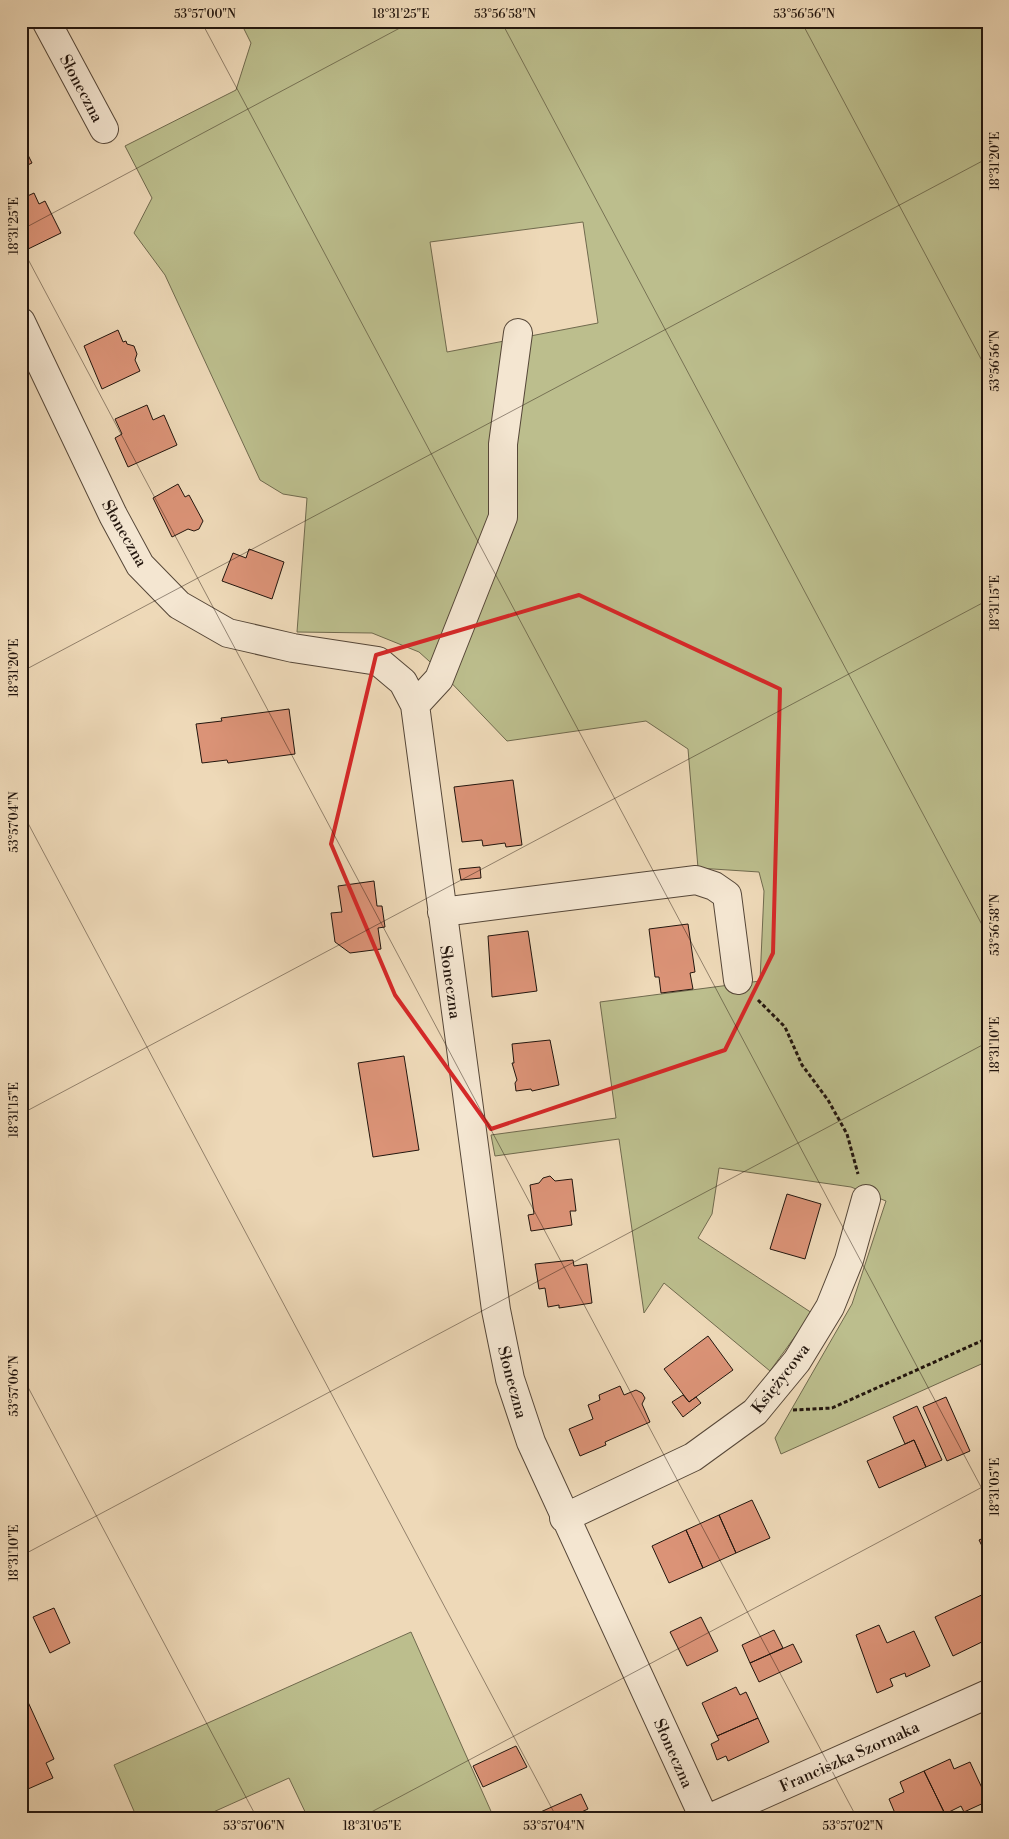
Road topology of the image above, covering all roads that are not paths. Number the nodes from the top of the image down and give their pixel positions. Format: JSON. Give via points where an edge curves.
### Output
{"nodes":[{"id":1,"x":46,"y":21,"type":"edge"},
{"id":2,"x":104,"y":129,"type":"dead end"},
{"id":3,"x":21,"y":322,"type":"edge"},
{"id":4,"x":518,"y":333,"type":"dead end"},
{"id":5,"x":415,"y":705,"type":"junction"},
{"id":6,"x":442,"y":912,"type":"junction"},
{"id":7,"x":738,"y":980,"type":"road end"},
{"id":8,"x":866,"y":1199,"type":"road end"},
{"id":9,"x":564,"y":1518,"type":"junction"},
{"id":10,"x":988,"y":1694,"type":"edge"},
{"id":11,"x":704,"y":1818,"type":"edge"},
{"id":12,"x":710,"y":1818,"type":"edge"}],
"edges":[{"from":1,"to":2,"type":"street","name":"Słoneczna"},
{"from":3,"to":5,"type":"street","name":"Słoneczna","via":[[140,565],[179,605],[228,633],[293,648],[378,661],[403,682]]},
{"from":4,"to":5,"type":"street","via":[[503,444],[503,517],[439,679]]},
{"from":5,"to":6,"type":"street","name":"Słoneczna"},
{"from":6,"to":7,"type":"street","via":[[696,880],[727,895]]},
{"from":6,"to":9,"type":"street","name":"Słoneczna","via":[[496,1310],[510,1379],[531,1442]]},
{"from":8,"to":9,"type":"street","name":"Księżycowa","via":[[849,1260],[830,1307],[797,1361],[755,1412],[693,1457]]},
{"from":9,"to":11,"type":"street","name":"Słoneczna","via":[[599,1587]]},
{"from":10,"to":12,"type":"street","name":"Franciszka Szornaka"}]}
